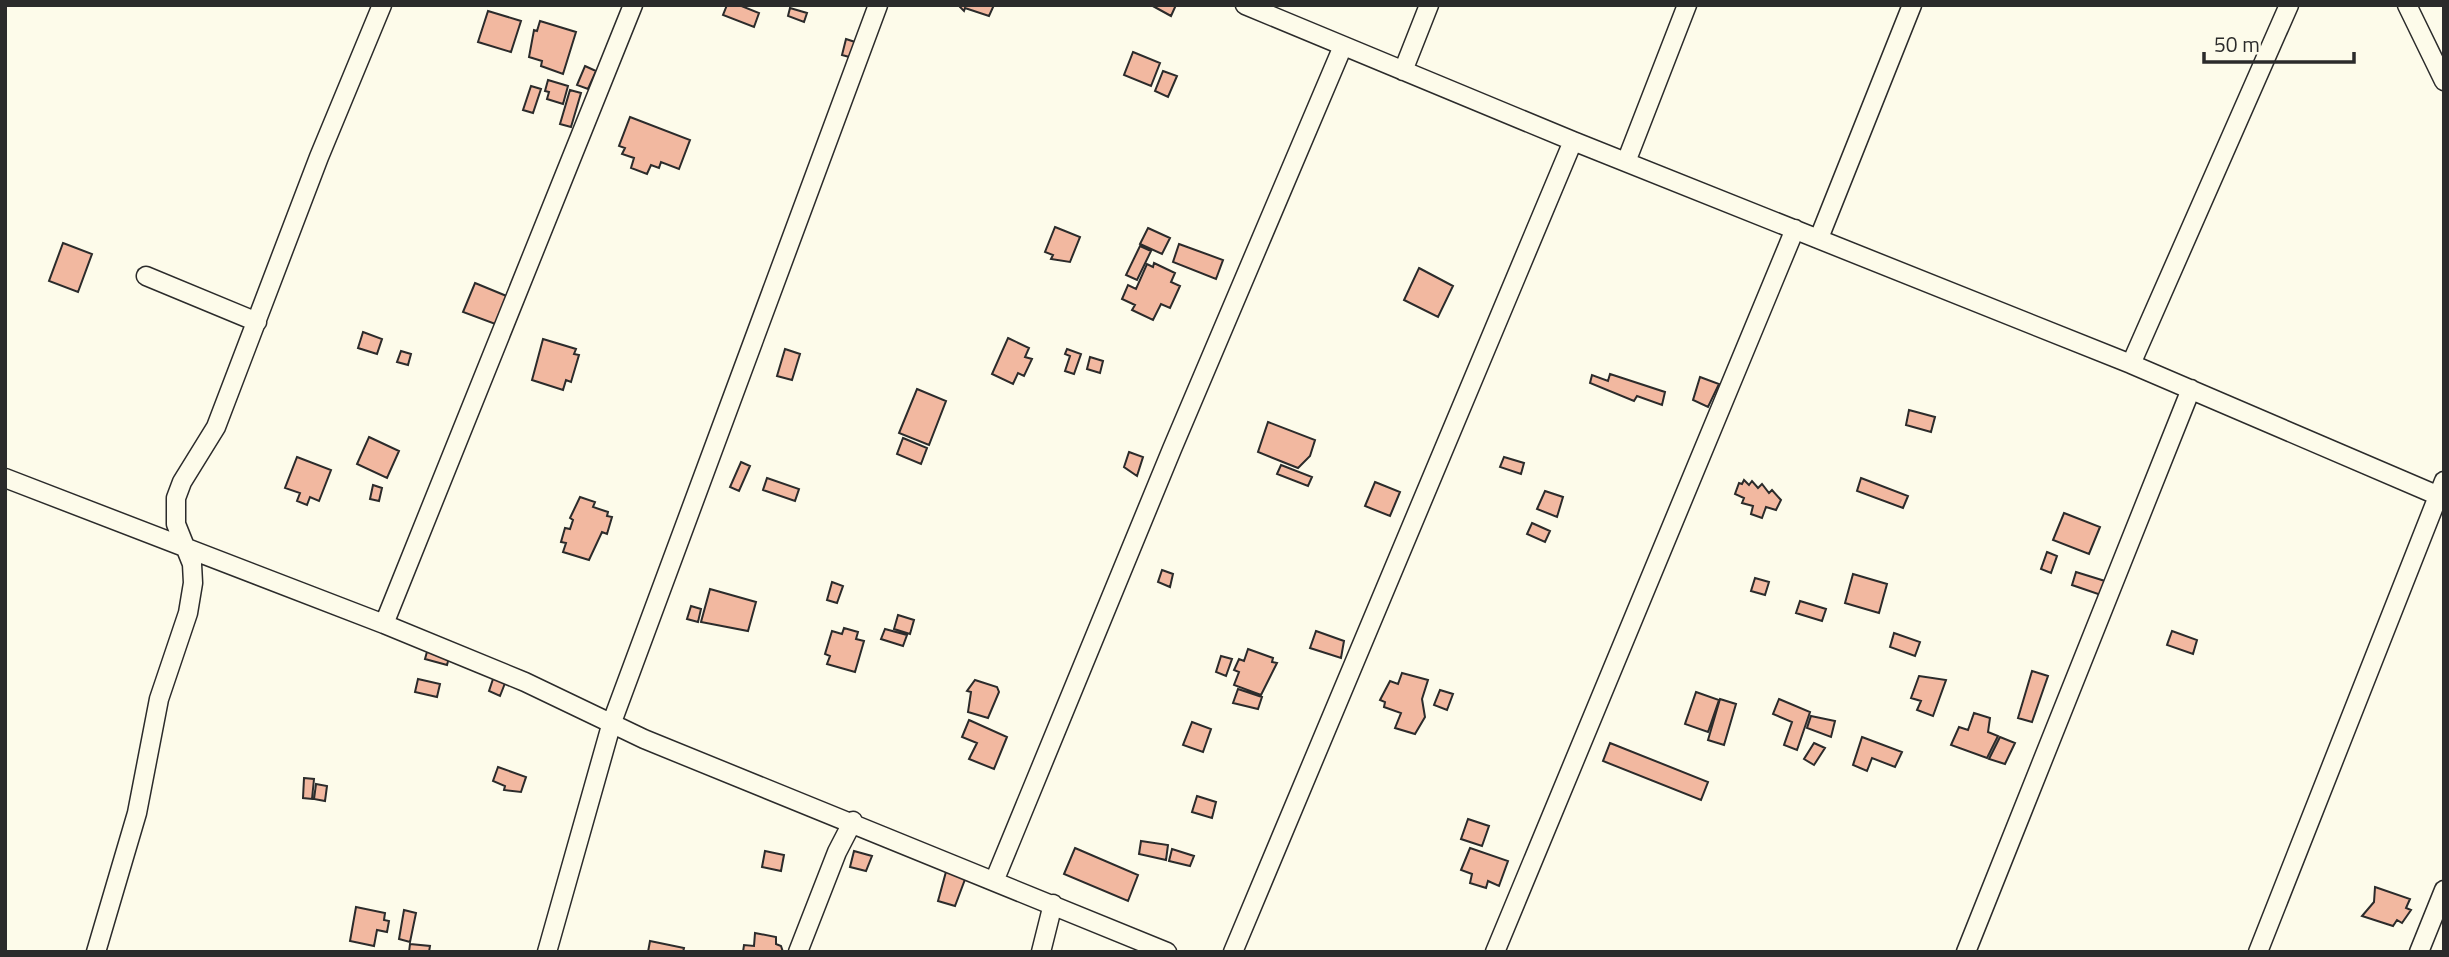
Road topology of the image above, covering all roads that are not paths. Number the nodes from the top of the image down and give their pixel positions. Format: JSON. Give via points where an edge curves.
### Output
{"nodes":[{"id":1,"x":382,"y":5,"type":"edge"},
{"id":2,"x":632,"y":5,"type":"edge"},
{"id":3,"x":878,"y":5,"type":"edge"},
{"id":4,"x":1245,"y":5,"type":"edge"},
{"id":5,"x":1429,"y":5,"type":"edge"},
{"id":6,"x":1687,"y":5,"type":"edge"},
{"id":7,"x":1912,"y":5,"type":"edge"},
{"id":8,"x":2289,"y":5,"type":"edge"},
{"id":9,"x":2407,"y":5,"type":"edge"},
{"id":10,"x":1343,"y":46,"type":"junction"},
{"id":11,"x":1403,"y":71,"type":"junction"},
{"id":12,"x":2444,"y":81,"type":"edge"},
{"id":13,"x":1573,"y":141,"type":"junction"},
{"id":14,"x":1626,"y":162,"type":"junction"},
{"id":15,"x":1795,"y":229,"type":"junction"},
{"id":16,"x":1819,"y":238,"type":"junction"},
{"id":17,"x":146,"y":276,"type":"dead end"},
{"id":18,"x":257,"y":322,"type":"junction"},
{"id":19,"x":2131,"y":364,"type":"junction"},
{"id":20,"x":2191,"y":389,"type":"junction"},
{"id":21,"x":5,"y":478,"type":"edge"},
{"id":22,"x":2441,"y":489,"type":"edge"},
{"id":23,"x":184,"y":547,"type":"junction"},
{"id":24,"x":384,"y":624,"type":"junction"},
{"id":25,"x":612,"y":722,"type":"junction"},
{"id":26,"x":853,"y":821,"type":"junction"},
{"id":27,"x":995,"y":879,"type":"junction"},
{"id":28,"x":2444,"y":890,"type":"edge"},
{"id":29,"x":1053,"y":904,"type":"junction"},
{"id":30,"x":96,"y":952,"type":"edge"},
{"id":31,"x":547,"y":952,"type":"edge"},
{"id":32,"x":798,"y":952,"type":"edge"},
{"id":33,"x":1041,"y":952,"type":"edge"},
{"id":34,"x":1167,"y":952,"type":"edge"},
{"id":35,"x":1233,"y":952,"type":"edge"},
{"id":36,"x":1495,"y":952,"type":"edge"},
{"id":37,"x":1966,"y":952,"type":"edge"},
{"id":38,"x":2258,"y":952,"type":"edge"},
{"id":39,"x":2419,"y":952,"type":"edge"}],
"edges":[{"from":1,"to":18,"type":"street"},
{"from":2,"to":24,"type":"street"},
{"from":3,"to":25,"type":"street"},
{"from":4,"to":10,"type":"street"},
{"from":5,"to":11,"type":"street"},
{"from":6,"to":14,"type":"street"},
{"from":7,"to":16,"type":"street"},
{"from":8,"to":19,"type":"street"},
{"from":9,"to":12,"type":"street"},
{"from":10,"to":11,"type":"street"},
{"from":10,"to":27,"type":"street"},
{"from":11,"to":13,"type":"street"},
{"from":13,"to":14,"type":"street"},
{"from":13,"to":35,"type":"street"},
{"from":14,"to":15,"type":"street"},
{"from":15,"to":16,"type":"street"},
{"from":15,"to":36,"type":"street"},
{"from":16,"to":19,"type":"street"},
{"from":17,"to":18,"type":"street"},
{"from":18,"to":23,"type":"street","via":[[216,427],[176,498],[176,524]]},
{"from":19,"to":20,"type":"street"},
{"from":20,"to":22,"type":"street"},
{"from":20,"to":37,"type":"street"},
{"from":21,"to":23,"type":"street"},
{"from":22,"to":38,"type":"street"},
{"from":23,"to":24,"type":"street"},
{"from":23,"to":30,"type":"street","via":[[192,564],[188,613],[159,699],[137,813]]},
{"from":24,"to":25,"type":"street"},
{"from":25,"to":26,"type":"street"},
{"from":25,"to":31,"type":"street"},
{"from":26,"to":27,"type":"street"},
{"from":26,"to":32,"type":"street"},
{"from":27,"to":29,"type":"street"},
{"from":28,"to":39,"type":"street"},
{"from":29,"to":33,"type":"street"},
{"from":29,"to":34,"type":"street"}]}
